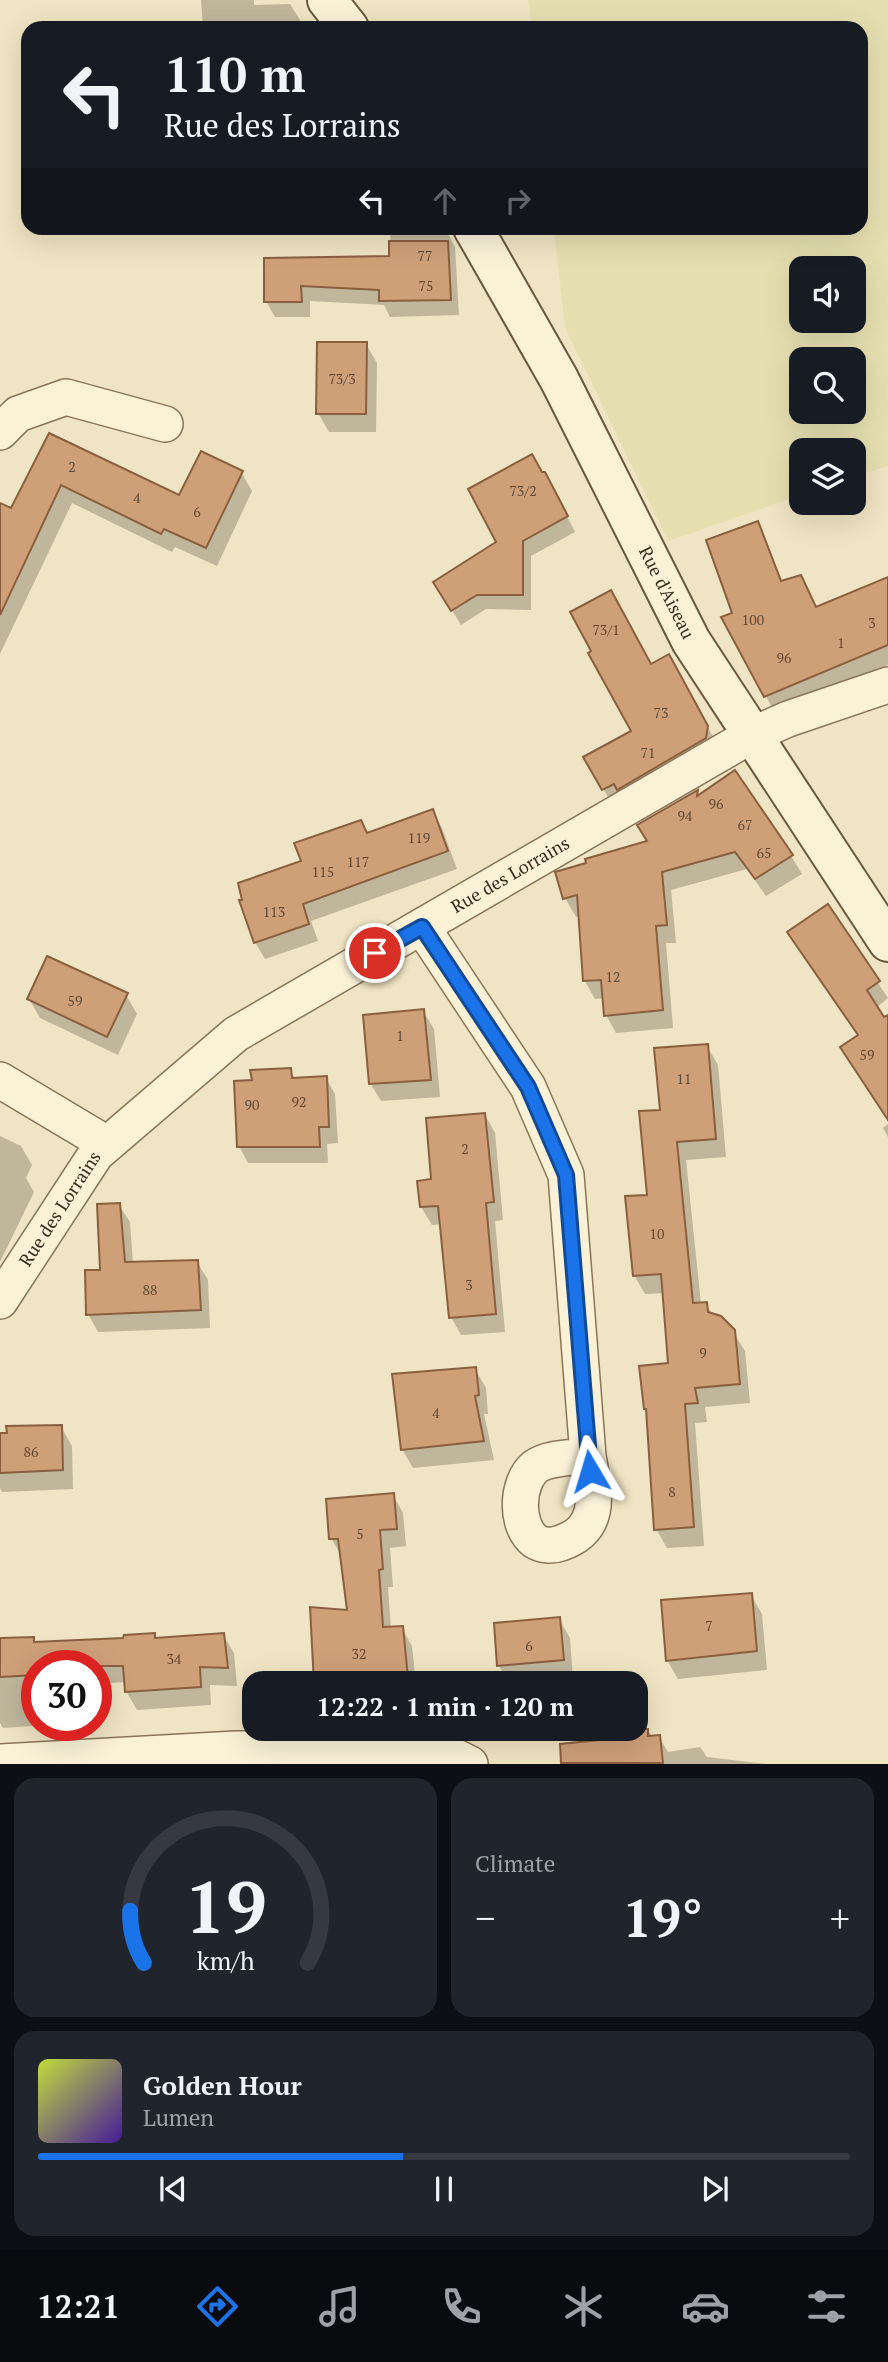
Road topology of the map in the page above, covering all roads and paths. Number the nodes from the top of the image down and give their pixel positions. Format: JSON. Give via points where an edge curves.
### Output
{"nodes":[{"id":1,"x":327,"y":0,"type":"edge"},
{"id":2,"x":344,"y":21,"type":"edge"},
{"id":3,"x":477,"y":235,"type":"edge"},
{"id":4,"x":165,"y":424,"type":"dead end"},
{"id":5,"x":0,"y":432,"type":"edge"},
{"id":6,"x":888,"y":685,"type":"edge"},
{"id":7,"x":752,"y":735,"type":"junction"},
{"id":8,"x":422,"y":927,"type":"junction"},
{"id":9,"x":888,"y":943,"type":"edge"},
{"id":10,"x":0,"y":1080,"type":"edge"},
{"id":11,"x":102,"y":1149,"type":"junction"},
{"id":12,"x":0,"y":1301,"type":"edge"},
{"id":13,"x":588,"y":1456,"type":"dead end"},
{"id":14,"x":0,"y":1762,"type":"edge"},
{"id":15,"x":470,"y":1763,"type":"edge"}],
"edges":[{"from":1,"to":2,"type":"street"},
{"from":3,"to":7,"type":"street","name":"Rue d'Aiseau","via":[[559,379],[691,641]]},
{"from":4,"to":5,"type":"street","via":[[66,397],[18,414]]},
{"from":6,"to":7,"type":"street","name":"Rue des Lorrains"},
{"from":7,"to":8,"type":"street","name":"Rue des Lorrains"},
{"from":7,"to":9,"type":"street","name":"Rue d'Aiseau"},
{"from":8,"to":11,"type":"street","name":"Rue des Lorrains","via":[[236,1034]]},
{"from":8,"to":13,"type":"street","via":[[528,1087],[566,1175]]},
{"from":10,"to":11,"type":"street"},
{"from":11,"to":12,"type":"street","name":"Rue des Lorrains"},
{"from":14,"to":15,"type":"street","via":[[236,1749],[442,1750]]}]}
